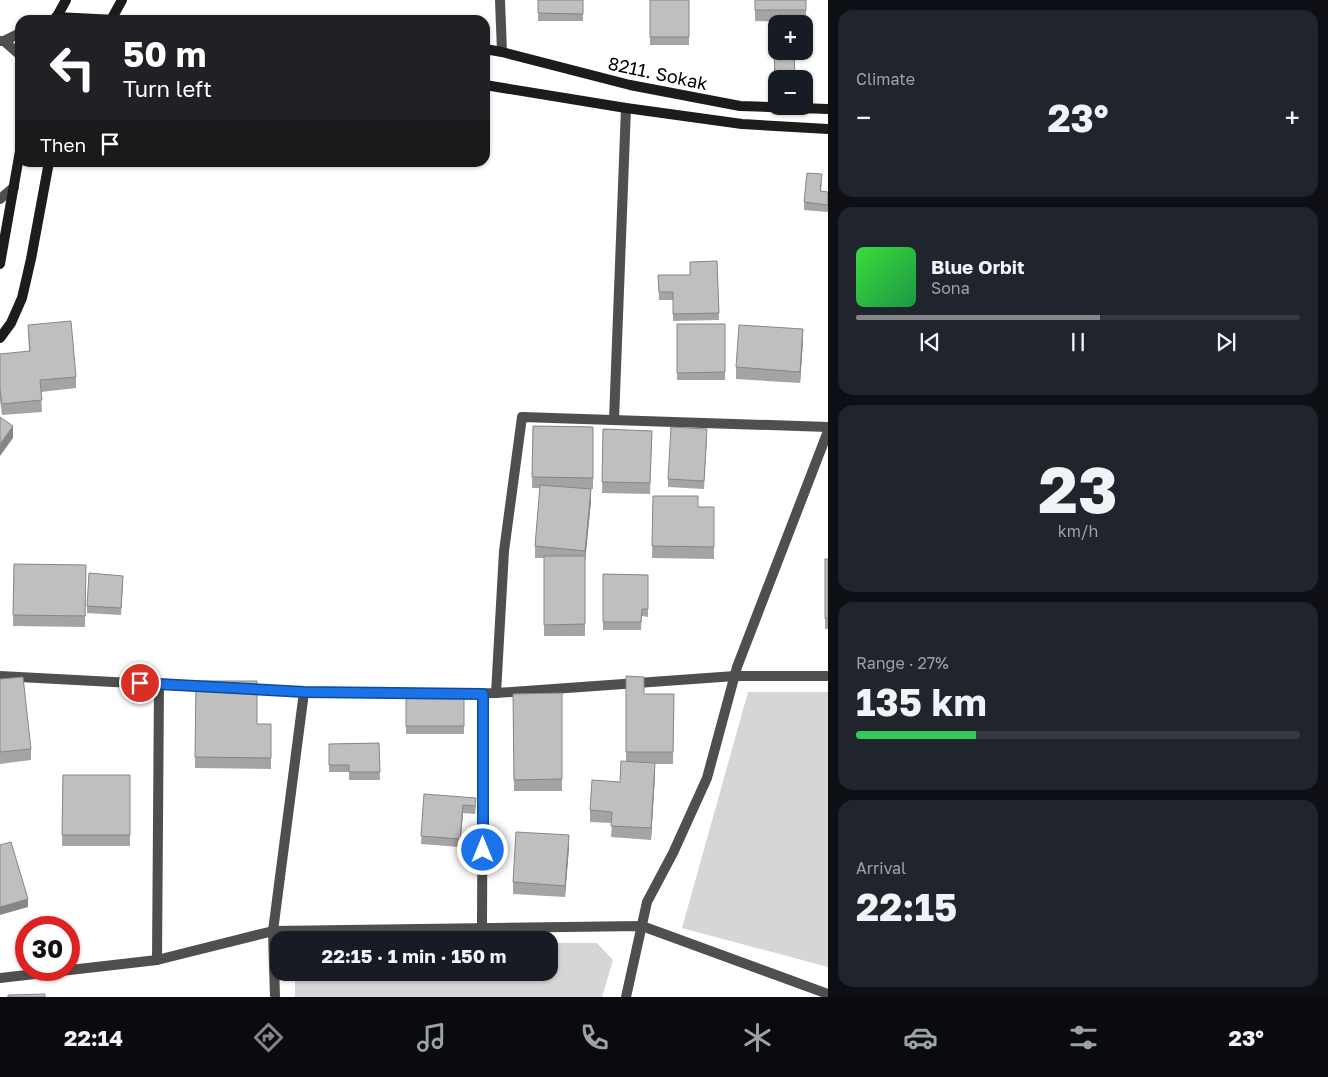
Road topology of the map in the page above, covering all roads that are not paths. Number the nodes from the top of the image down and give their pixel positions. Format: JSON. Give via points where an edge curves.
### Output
{"nodes":[{"id":1,"x":66,"y":0,"type":"edge"},
{"id":2,"x":122,"y":0,"type":"edge"},
{"id":3,"x":500,"y":0,"type":"edge"},
{"id":4,"x":56,"y":15,"type":"edge"},
{"id":5,"x":114,"y":15,"type":"edge"},
{"id":6,"x":15,"y":35,"type":"edge"},
{"id":7,"x":2,"y":41,"type":"edge"},
{"id":8,"x":15,"y":51,"type":"edge"},
{"id":9,"x":490,"y":51,"type":"edge"},
{"id":10,"x":502,"y":52,"type":"junction"},
{"id":11,"x":490,"y":86,"type":"edge"},
{"id":12,"x":626,"y":108,"type":"junction"},
{"id":13,"x":828,"y":109,"type":"edge"},
{"id":14,"x":828,"y":129,"type":"edge"},
{"id":15,"x":17,"y":167,"type":"edge"},
{"id":16,"x":48,"y":167,"type":"edge"},
{"id":17,"x":14,"y":187,"type":"junction"},
{"id":18,"x":0,"y":199,"type":"edge"},
{"id":19,"x":0,"y":264,"type":"edge"},
{"id":20,"x":0,"y":338,"type":"edge"},
{"id":21,"x":614,"y":420,"type":"junction"},
{"id":22,"x":828,"y":427,"type":"edge"},
{"id":23,"x":828,"y":431,"type":"edge"},
{"id":24,"x":0,"y":676,"type":"edge"},
{"id":25,"x":735,"y":676,"type":"junction"},
{"id":26,"x":828,"y":676,"type":"edge"},
{"id":27,"x":160,"y":684,"type":"junction"},
{"id":28,"x":217,"y":688,"type":"edge"},
{"id":29,"x":237,"y":689,"type":"edge"},
{"id":30,"x":304,"y":692,"type":"junction"},
{"id":31,"x":424,"y":694,"type":"edge"},
{"id":32,"x":444,"y":694,"type":"edge"},
{"id":33,"x":483,"y":694,"type":"junction"},
{"id":34,"x":496,"y":694,"type":"junction"},
{"id":35,"x":642,"y":926,"type":"junction"},
{"id":36,"x":482,"y":928,"type":"junction"},
{"id":37,"x":273,"y":931,"type":"joint"},
{"id":38,"x":270,"y":932,"type":"edge"},
{"id":39,"x":157,"y":960,"type":"junction"},
{"id":40,"x":0,"y":978,"type":"edge"},
{"id":41,"x":275,"y":981,"type":"edge"},
{"id":42,"x":828,"y":994,"type":"edge"},
{"id":43,"x":275,"y":997,"type":"edge"},
{"id":44,"x":626,"y":997,"type":"edge"}],
"edges":[{"from":1,"to":4,"type":"street"},
{"from":2,"to":5,"type":"street"},
{"from":3,"to":10,"type":"street"},
{"from":6,"to":7,"type":"street"},
{"from":7,"to":8,"type":"street"},
{"from":9,"to":10,"type":"street","name":"8211. Sokak"},
{"from":10,"to":13,"type":"street","name":"8211. Sokak","via":[[630,85],[740,106]]},
{"from":11,"to":12,"type":"street"},
{"from":12,"to":14,"type":"street","via":[[742,124]]},
{"from":12,"to":21,"type":"street"},
{"from":15,"to":17,"type":"street"},
{"from":16,"to":20,"type":"street","via":[[22,298]]},
{"from":17,"to":18,"type":"street"},
{"from":17,"to":19,"type":"street"},
{"from":21,"to":22,"type":"street"},
{"from":21,"to":34,"type":"street","via":[[522,417],[504,551]]},
{"from":23,"to":25,"type":"street"},
{"from":24,"to":27,"type":"street"},
{"from":25,"to":26,"type":"street"},
{"from":25,"to":34,"type":"street"},
{"from":25,"to":35,"type":"street","via":[[707,778],[647,902]]},
{"from":27,"to":28,"type":"street"},
{"from":27,"to":39,"type":"street"},
{"from":29,"to":30,"type":"street"},
{"from":30,"to":31,"type":"street"},
{"from":30,"to":37,"type":"street"},
{"from":32,"to":33,"type":"street"},
{"from":33,"to":34,"type":"street"},
{"from":33,"to":36,"type":"street"},
{"from":35,"to":36,"type":"street"},
{"from":35,"to":42,"type":"street"},
{"from":35,"to":44,"type":"street"},
{"from":36,"to":37,"type":"street"},
{"from":38,"to":39,"type":"street"},
{"from":39,"to":40,"type":"street"},
{"from":41,"to":43,"type":"street"}]}
